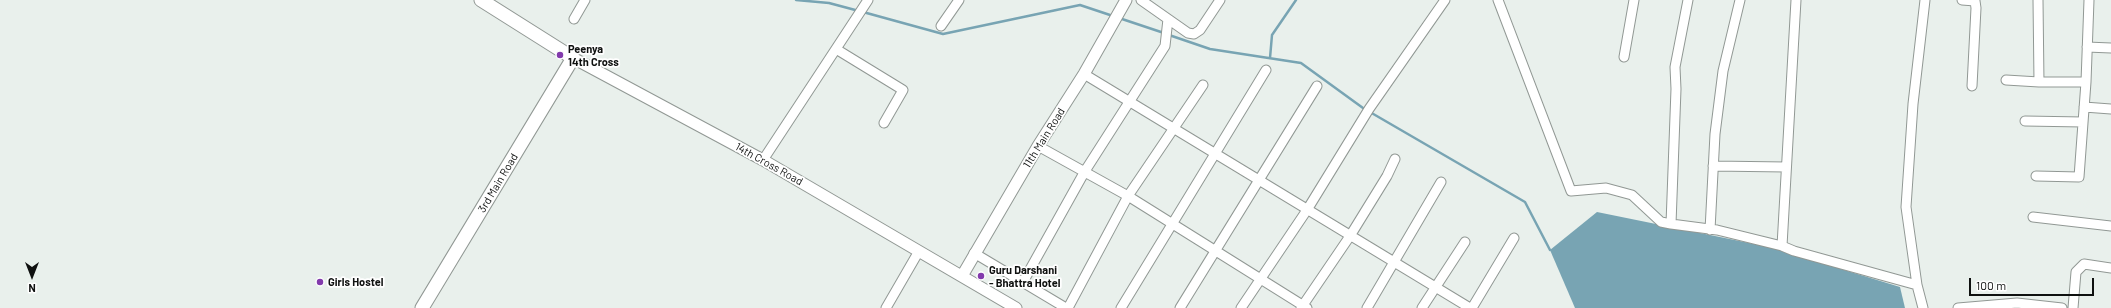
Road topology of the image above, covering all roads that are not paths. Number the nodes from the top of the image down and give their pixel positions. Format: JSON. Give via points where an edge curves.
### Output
{"nodes":[{"id":1,"x":481,"y":0,"type":"edge"},
{"id":2,"x":585,"y":0,"type":"edge"},
{"id":3,"x":959,"y":0,"type":"edge"},
{"id":4,"x":1126,"y":0,"type":"edge"},
{"id":5,"x":1141,"y":0,"type":"edge"},
{"id":6,"x":1220,"y":0,"type":"edge"},
{"id":7,"x":1445,"y":0,"type":"edge"},
{"id":8,"x":1498,"y":0,"type":"edge"},
{"id":9,"x":1634,"y":0,"type":"edge"},
{"id":10,"x":1688,"y":0,"type":"edge"},
{"id":11,"x":1740,"y":0,"type":"edge"},
{"id":12,"x":1796,"y":0,"type":"edge"},
{"id":13,"x":1925,"y":0,"type":"edge"},
{"id":14,"x":1962,"y":0,"type":"edge"},
{"id":15,"x":2038,"y":0,"type":"edge"},
{"id":16,"x":2089,"y":0,"type":"edge"},
{"id":17,"x":868,"y":1,"type":"edge"},
{"id":18,"x":574,"y":19,"type":"dead end"},
{"id":19,"x":1168,"y":19,"type":"junction"},
{"id":20,"x":941,"y":26,"type":"dead end"},
{"id":21,"x":2087,"y":48,"type":"junction"},
{"id":22,"x":2111,"y":48,"type":"edge"},
{"id":23,"x":836,"y":49,"type":"junction"},
{"id":24,"x":1624,"y":57,"type":"dead end"},
{"id":25,"x":573,"y":58,"type":"junction"},
{"id":26,"x":1266,"y":70,"type":"dead end"},
{"id":27,"x":1084,"y":74,"type":"junction"},
{"id":28,"x":2006,"y":80,"type":"dead end"},
{"id":29,"x":2038,"y":82,"type":"junction"},
{"id":30,"x":2086,"y":82,"type":"junction"},
{"id":31,"x":1203,"y":85,"type":"dead end"},
{"id":32,"x":1317,"y":86,"type":"dead end"},
{"id":33,"x":1972,"y":86,"type":"dead end"},
{"id":34,"x":1129,"y":102,"type":"junction"},
{"id":35,"x":2084,"y":107,"type":"junction"},
{"id":36,"x":2111,"y":109,"type":"edge"},
{"id":37,"x":2026,"y":120,"type":"dead end"},
{"id":38,"x":2083,"y":122,"type":"junction"},
{"id":39,"x":884,"y":123,"type":"dead end"},
{"id":40,"x":1173,"y":128,"type":"junction"},
{"id":41,"x":1038,"y":146,"type":"junction"},
{"id":42,"x":1215,"y":154,"type":"junction"},
{"id":43,"x":1396,"y":159,"type":"dead end"},
{"id":44,"x":763,"y":160,"type":"junction"},
{"id":45,"x":1713,"y":166,"type":"junction"},
{"id":46,"x":1786,"y":167,"type":"junction"},
{"id":47,"x":1086,"y":171,"type":"junction"},
{"id":48,"x":2036,"y":176,"type":"dead end"},
{"id":49,"x":1258,"y":180,"type":"junction"},
{"id":50,"x":1441,"y":182,"type":"dead end"},
{"id":51,"x":1128,"y":196,"type":"junction"},
{"id":52,"x":1307,"y":210,"type":"junction"},
{"id":53,"x":2033,"y":217,"type":"dead end"},
{"id":54,"x":1173,"y":223,"type":"junction"},
{"id":55,"x":1671,"y":224,"type":"junction"},
{"id":56,"x":2111,"y":226,"type":"edge"},
{"id":57,"x":1710,"y":230,"type":"junction"},
{"id":58,"x":1350,"y":236,"type":"junction"},
{"id":59,"x":1514,"y":238,"type":"dead end"},
{"id":60,"x":1465,"y":242,"type":"dead end"},
{"id":61,"x":1782,"y":246,"type":"junction"},
{"id":62,"x":920,"y":251,"type":"junction"},
{"id":63,"x":1215,"y":251,"type":"junction"},
{"id":64,"x":974,"y":253,"type":"junction"},
{"id":65,"x":1394,"y":262,"type":"junction"},
{"id":66,"x":2111,"y":268,"type":"edge"},
{"id":67,"x":962,"y":276,"type":"junction"},
{"id":68,"x":1260,"y":279,"type":"junction"},
{"id":69,"x":1023,"y":282,"type":"junction"},
{"id":70,"x":1917,"y":286,"type":"junction"},
{"id":71,"x":1436,"y":287,"type":"junction"},
{"id":72,"x":1304,"y":307,"type":"edge"},
{"id":73,"x":422,"y":308,"type":"edge"},
{"id":74,"x":886,"y":308,"type":"edge"},
{"id":75,"x":1016,"y":308,"type":"edge"},
{"id":76,"x":1067,"y":308,"type":"edge"},
{"id":77,"x":1121,"y":308,"type":"edge"},
{"id":78,"x":1180,"y":308,"type":"edge"},
{"id":79,"x":1241,"y":308,"type":"edge"},
{"id":80,"x":1366,"y":308,"type":"edge"},
{"id":81,"x":1422,"y":308,"type":"edge"},
{"id":82,"x":1471,"y":308,"type":"edge"},
{"id":83,"x":1923,"y":308,"type":"edge"},
{"id":84,"x":1958,"y":308,"type":"edge"},
{"id":85,"x":2062,"y":308,"type":"edge"},
{"id":86,"x":2074,"y":308,"type":"edge"}],
"edges":[{"from":1,"to":25,"type":"main road"},
{"from":2,"to":18,"type":"street"},
{"from":3,"to":20,"type":"street"},
{"from":4,"to":27,"type":"street","name":"11th Main Road"},
{"from":5,"to":19,"type":"street"},
{"from":6,"to":19,"type":"street","via":[[1200,30],[1194,34]]},
{"from":7,"to":52,"type":"street","via":[[1369,109]]},
{"from":8,"to":55,"type":"street","via":[[1571,191],[1606,188],[1632,196],[1661,222]]},
{"from":9,"to":24,"type":"street"},
{"from":10,"to":55,"type":"street","via":[[1675,67]]},
{"from":11,"to":45,"type":"street","via":[[1723,71]]},
{"from":12,"to":46,"type":"street"},
{"from":13,"to":70,"type":"street","via":[[1906,207]]},
{"from":14,"to":33,"type":"street","via":[[1975,1],[1976,8]]},
{"from":15,"to":29,"type":"street"},
{"from":16,"to":21,"type":"street"},
{"from":17,"to":23,"type":"street"},
{"from":19,"to":34,"type":"street","via":[[1166,46]]},
{"from":21,"to":22,"type":"street"},
{"from":21,"to":30,"type":"street"},
{"from":23,"to":39,"type":"street","via":[[903,90]]},
{"from":23,"to":44,"type":"street"},
{"from":25,"to":44,"type":"street","name":"14th Cross Road"},
{"from":25,"to":73,"type":"main road","name":"3rd Main Road"},
{"from":26,"to":42,"type":"street"},
{"from":27,"to":34,"type":"street"},
{"from":27,"to":41,"type":"street","name":"11th Main Road"},
{"from":28,"to":29,"type":"street"},
{"from":29,"to":30,"type":"street"},
{"from":30,"to":35,"type":"street"},
{"from":31,"to":40,"type":"street"},
{"from":32,"to":49,"type":"street"},
{"from":34,"to":40,"type":"street"},
{"from":34,"to":47,"type":"street"},
{"from":35,"to":36,"type":"street"},
{"from":35,"to":38,"type":"street"},
{"from":37,"to":38,"type":"street"},
{"from":38,"to":48,"type":"street","via":[[2079,177]]},
{"from":40,"to":42,"type":"street"},
{"from":40,"to":51,"type":"street"},
{"from":41,"to":47,"type":"street"},
{"from":41,"to":64,"type":"street","name":"11th Main Road"},
{"from":42,"to":49,"type":"street"},
{"from":42,"to":54,"type":"street"},
{"from":43,"to":58,"type":"street"},
{"from":44,"to":62,"type":"street","name":"14th Cross Road"},
{"from":45,"to":46,"type":"street"},
{"from":45,"to":57,"type":"street"},
{"from":46,"to":61,"type":"street"},
{"from":47,"to":51,"type":"street"},
{"from":47,"to":69,"type":"street"},
{"from":49,"to":52,"type":"street"},
{"from":49,"to":63,"type":"street"},
{"from":50,"to":65,"type":"street"},
{"from":51,"to":54,"type":"street"},
{"from":51,"to":76,"type":"street"},
{"from":52,"to":58,"type":"street"},
{"from":52,"to":68,"type":"street"},
{"from":53,"to":56,"type":"street"},
{"from":54,"to":63,"type":"street"},
{"from":54,"to":77,"type":"street"},
{"from":55,"to":57,"type":"street"},
{"from":57,"to":61,"type":"street"},
{"from":58,"to":65,"type":"street"},
{"from":58,"to":72,"type":"street"},
{"from":59,"to":82,"type":"street"},
{"from":60,"to":71,"type":"street"},
{"from":61,"to":70,"type":"street"},
{"from":62,"to":67,"type":"street","name":"14th Cross Road"},
{"from":62,"to":74,"type":"street"},
{"from":63,"to":68,"type":"street"},
{"from":63,"to":78,"type":"street"},
{"from":64,"to":67,"type":"street","name":"11th Main Road"},
{"from":64,"to":69,"type":"street"},
{"from":65,"to":71,"type":"street"},
{"from":65,"to":80,"type":"street"},
{"from":66,"to":86,"type":"street","via":[[2084,264],[2076,272]]},
{"from":67,"to":75,"type":"street","name":"14th Cross Road"},
{"from":68,"to":72,"type":"street"},
{"from":68,"to":79,"type":"street"},
{"from":69,"to":76,"type":"street"},
{"from":70,"to":83,"type":"street"},
{"from":71,"to":81,"type":"street"},
{"from":71,"to":82,"type":"street"},
{"from":84,"to":85,"type":"street","via":[[2016,303]]}]}
